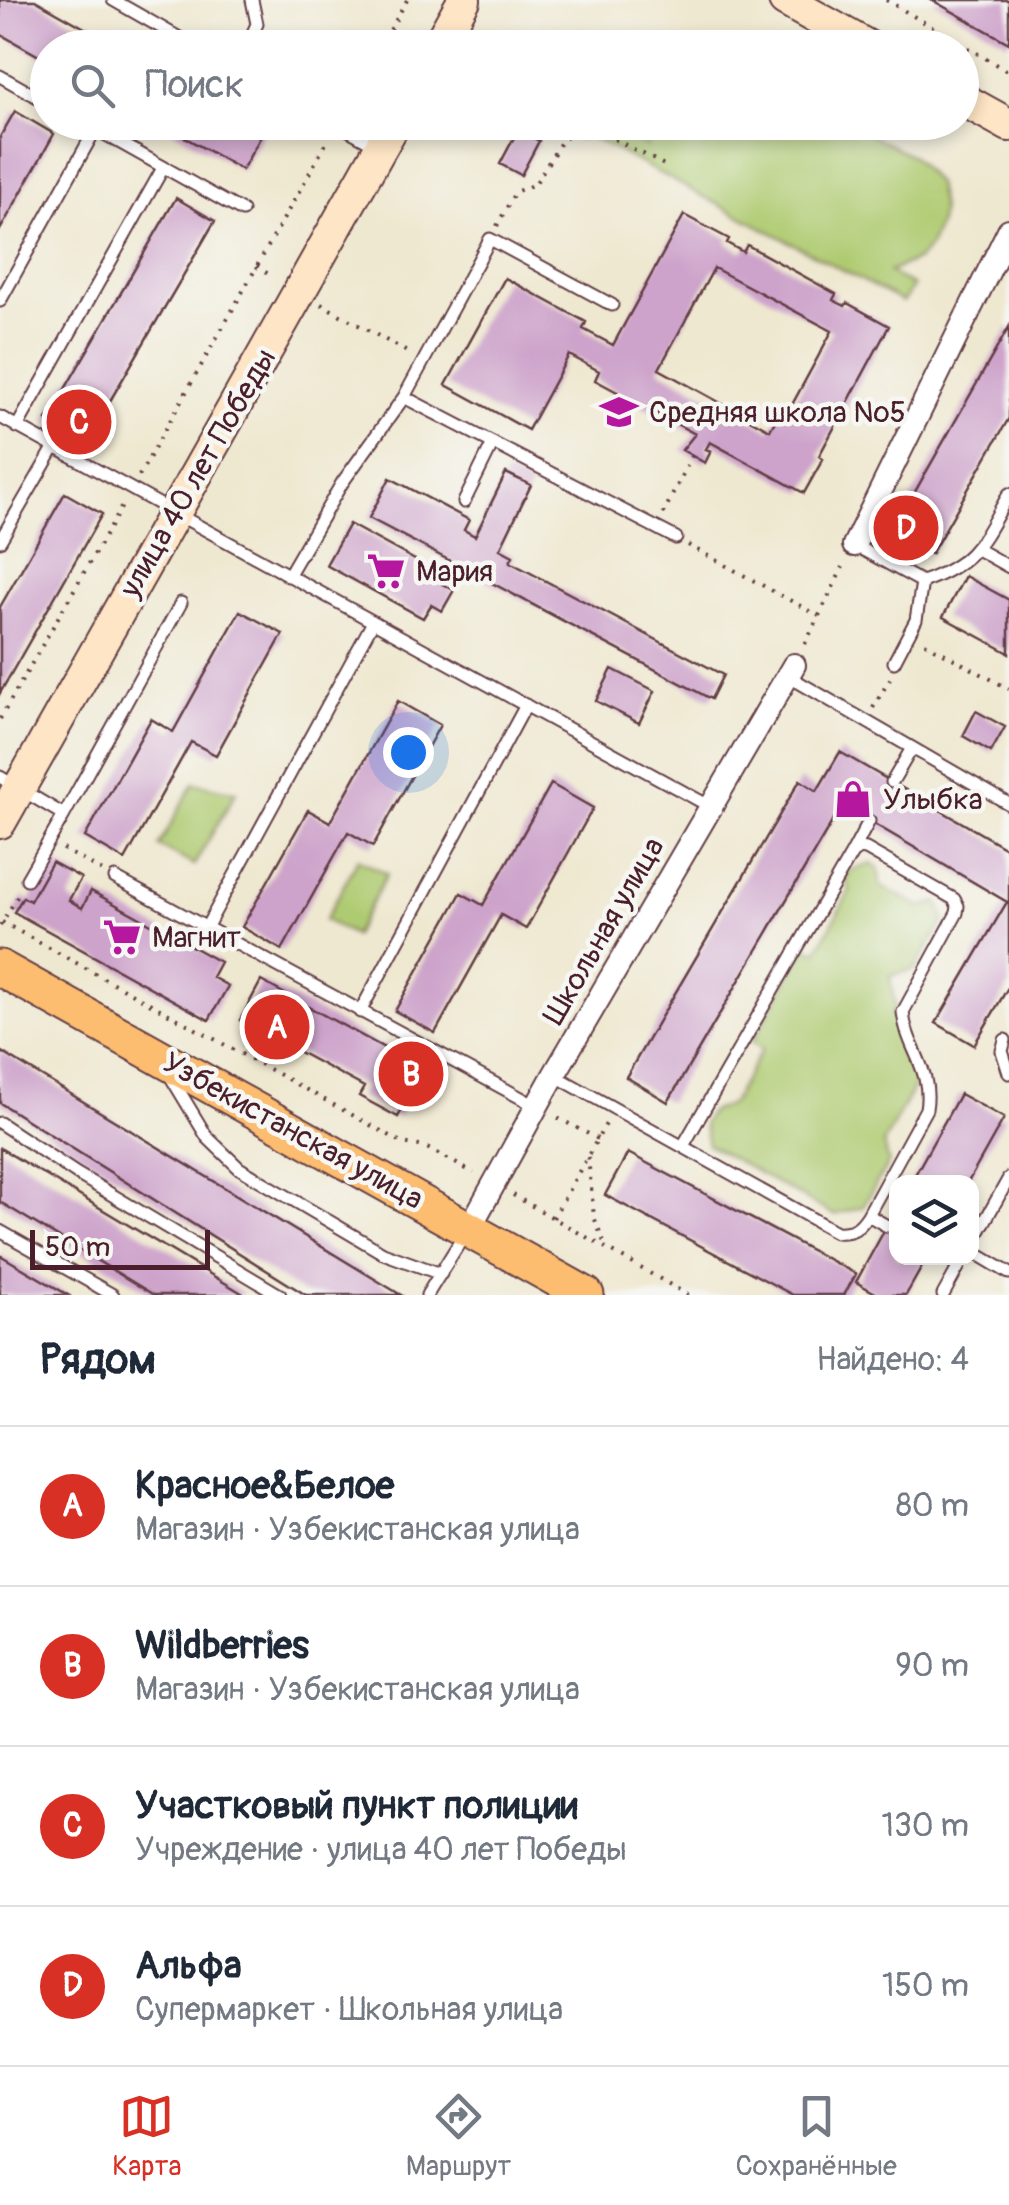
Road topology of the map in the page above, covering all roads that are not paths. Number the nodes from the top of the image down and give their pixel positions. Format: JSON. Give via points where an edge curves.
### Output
{"nodes":[{"id":1,"x":252,"y":0,"type":"edge"},
{"id":2,"x":784,"y":0,"type":"edge"},
{"id":3,"x":462,"y":1,"type":"edge"},
{"id":4,"x":122,"y":2,"type":"edge"},
{"id":5,"x":168,"y":30,"type":"edge"},
{"id":6,"x":254,"y":30,"type":"edge"},
{"id":7,"x":447,"y":30,"type":"edge"},
{"id":8,"x":838,"y":30,"type":"edge"},
{"id":9,"x":0,"y":76,"type":"edge"},
{"id":10,"x":30,"y":93,"type":"edge"},
{"id":11,"x":979,"y":108,"type":"edge"},
{"id":12,"x":1009,"y":125,"type":"edge"},
{"id":13,"x":90,"y":140,"type":"edge"},
{"id":14,"x":114,"y":140,"type":"edge"},
{"id":15,"x":385,"y":140,"type":"edge"},
{"id":16,"x":163,"y":168,"type":"junction"},
{"id":17,"x":242,"y":211,"type":"dead end"},
{"id":18,"x":1009,"y":230,"type":"edge"},
{"id":19,"x":0,"y":301,"type":"edge"},
{"id":20,"x":612,"y":305,"type":"dead end"},
{"id":21,"x":404,"y":397,"type":"junction"},
{"id":22,"x":0,"y":417,"type":"edge"},
{"id":23,"x":18,"y":427,"type":"junction"},
{"id":24,"x":493,"y":443,"type":"junction"},
{"id":25,"x":54,"y":448,"type":"junction"},
{"id":26,"x":1009,"y":494,"type":"edge"},
{"id":27,"x":464,"y":502,"type":"dead end"},
{"id":28,"x":175,"y":514,"type":"junction"},
{"id":29,"x":676,"y":538,"type":"road end"},
{"id":30,"x":0,"y":541,"type":"edge"},
{"id":31,"x":854,"y":545,"type":"joint"},
{"id":32,"x":977,"y":549,"type":"junction"},
{"id":33,"x":1009,"y":568,"type":"edge"},
{"id":34,"x":288,"y":576,"type":"junction"},
{"id":35,"x":922,"y":582,"type":"junction"},
{"id":36,"x":182,"y":603,"type":"dead end"},
{"id":37,"x":373,"y":622,"type":"junction"},
{"id":38,"x":894,"y":662,"type":"road end"},
{"id":39,"x":791,"y":670,"type":"joint"},
{"id":40,"x":526,"y":706,"type":"junction"},
{"id":41,"x":912,"y":748,"type":"junction"},
{"id":42,"x":10,"y":782,"type":"edge"},
{"id":43,"x":892,"y":782,"type":"dead end"},
{"id":44,"x":1009,"y":804,"type":"edge"},
{"id":45,"x":711,"y":807,"type":"junction"},
{"id":46,"x":64,"y":815,"type":"junction"},
{"id":47,"x":870,"y":821,"type":"dead end"},
{"id":48,"x":0,"y":822,"type":"edge"},
{"id":49,"x":852,"y":852,"type":"junction"},
{"id":50,"x":115,"y":878,"type":"road end"},
{"id":51,"x":27,"y":879,"type":"road end"},
{"id":52,"x":206,"y":928,"type":"junction"},
{"id":53,"x":0,"y":968,"type":"edge"},
{"id":54,"x":360,"y":1012,"type":"junction"},
{"id":55,"x":1005,"y":1040,"type":"dead end"},
{"id":56,"x":160,"y":1057,"type":"junction"},
{"id":57,"x":1009,"y":1073,"type":"edge"},
{"id":58,"x":554,"y":1074,"type":"junction"},
{"id":59,"x":536,"y":1106,"type":"junction"},
{"id":60,"x":0,"y":1123,"type":"edge"},
{"id":61,"x":683,"y":1146,"type":"junction"},
{"id":62,"x":1009,"y":1178,"type":"edge"},
{"id":63,"x":868,"y":1215,"type":"junction"},
{"id":64,"x":887,"y":1226,"type":"dead end"},
{"id":65,"x":469,"y":1228,"type":"junction"},
{"id":66,"x":0,"y":1230,"type":"edge"},
{"id":67,"x":979,"y":1235,"type":"edge"},
{"id":68,"x":979,"y":1253,"type":"edge"},
{"id":69,"x":960,"y":1265,"type":"edge"},
{"id":70,"x":1009,"y":1273,"type":"edge"},
{"id":71,"x":441,"y":1274,"type":"junction"},
{"id":72,"x":113,"y":1295,"type":"edge"},
{"id":73,"x":280,"y":1295,"type":"edge"},
{"id":74,"x":428,"y":1295,"type":"edge"},
{"id":75,"x":586,"y":1295,"type":"edge"},
{"id":76,"x":942,"y":1295,"type":"edge"}],
"edges":[{"from":1,"to":6,"type":"lane"},
{"from":2,"to":8,"type":"street"},
{"from":3,"to":7,"type":"street"},
{"from":4,"to":5,"type":"lane"},
{"from":9,"to":10,"type":"lane"},
{"from":11,"to":12,"type":"street"},
{"from":13,"to":19,"type":"lane"},
{"from":14,"to":16,"type":"lane"},
{"from":15,"to":28,"type":"street","name":"улица 40 лет Победы"},
{"from":16,"to":17,"type":"lane"},
{"from":16,"to":23,"type":"lane"},
{"from":18,"to":31,"type":"street"},
{"from":20,"to":21,"type":"lane","via":[[490,239]]},
{"from":21,"to":24,"type":"lane"},
{"from":21,"to":34,"type":"lane","via":[[342,482]]},
{"from":22,"to":23,"type":"lane"},
{"from":23,"to":25,"type":"lane"},
{"from":24,"to":27,"type":"lane"},
{"from":24,"to":29,"type":"lane"},
{"from":25,"to":28,"type":"lane"},
{"from":25,"to":30,"type":"lane"},
{"from":26,"to":32,"type":"lane"},
{"from":28,"to":34,"type":"lane"},
{"from":28,"to":42,"type":"street","name":"улица 40 лет Победы"},
{"from":31,"to":35,"type":"lane"},
{"from":32,"to":33,"type":"lane"},
{"from":32,"to":35,"type":"lane","via":[[963,564]]},
{"from":34,"to":37,"type":"lane"},
{"from":35,"to":38,"type":"lane","via":[[919,612]]},
{"from":36,"to":46,"type":"lane"},
{"from":37,"to":40,"type":"lane"},
{"from":37,"to":52,"type":"lane"},
{"from":39,"to":41,"type":"lane"},
{"from":39,"to":45,"type":"street","name":"Школьная улица"},
{"from":40,"to":45,"type":"lane"},
{"from":40,"to":54,"type":"lane"},
{"from":41,"to":43,"type":"lane"},
{"from":41,"to":44,"type":"lane"},
{"from":42,"to":46,"type":"lane"},
{"from":42,"to":48,"type":"street","name":"улица 40 лет Победы"},
{"from":45,"to":58,"type":"street","name":"Школьная улица"},
{"from":46,"to":51,"type":"lane"},
{"from":47,"to":49,"type":"lane"},
{"from":49,"to":61,"type":"lane"},
{"from":49,"to":63,"type":"lane","via":[[866,849],[958,906],[903,1012],[926,1076],[926,1109]]},
{"from":50,"to":52,"type":"lane"},
{"from":52,"to":54,"type":"lane"},
{"from":53,"to":56,"type":"main road","name":"Узбекистанская улица"},
{"from":54,"to":59,"type":"lane"},
{"from":55,"to":57,"type":"lane"},
{"from":56,"to":65,"type":"main road","name":"Узбекистанская улица"},
{"from":56,"to":71,"type":"lane","via":[[225,1158],[382,1253]]},
{"from":58,"to":59,"type":"street","name":"Школьная улица"},
{"from":58,"to":61,"type":"lane"},
{"from":59,"to":65,"type":"street","name":"Школьная улица"},
{"from":60,"to":73,"type":"lane"},
{"from":61,"to":63,"type":"lane","via":[[836,1232],[850,1232]]},
{"from":62,"to":67,"type":"lane"},
{"from":63,"to":64,"type":"lane"},
{"from":65,"to":71,"type":"lane"},
{"from":65,"to":75,"type":"main road","name":"Узбекистанская улица"},
{"from":66,"to":72,"type":"lane"},
{"from":68,"to":70,"type":"lane"},
{"from":69,"to":76,"type":"lane"},
{"from":71,"to":74,"type":"lane"}]}
